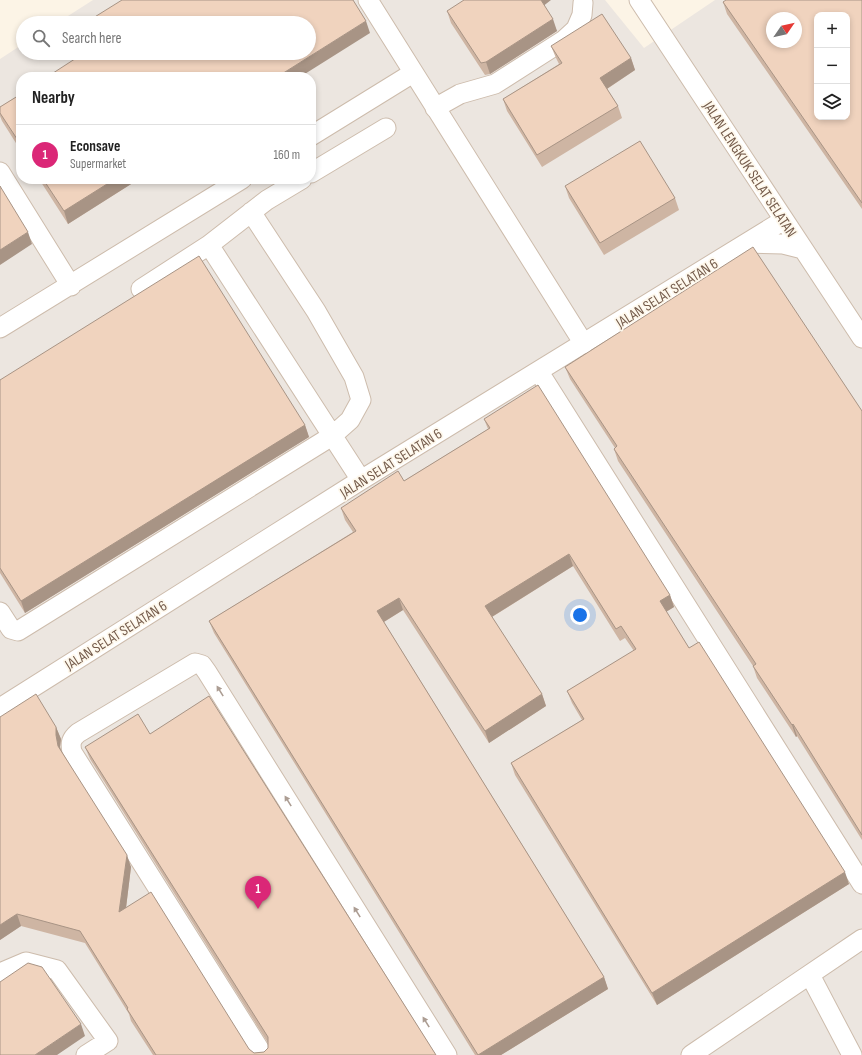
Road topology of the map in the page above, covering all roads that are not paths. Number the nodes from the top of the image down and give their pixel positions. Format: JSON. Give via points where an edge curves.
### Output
{"nodes":[{"id":1,"x":368,"y":0,"type":"edge"},
{"id":2,"x":639,"y":0,"type":"edge"},
{"id":3,"x":583,"y":3,"type":"dead end"},
{"id":4,"x":413,"y":73,"type":"junction"},
{"id":5,"x":436,"y":108,"type":"junction"},
{"id":6,"x":386,"y":128,"type":"dead end"},
{"id":7,"x":316,"y":133,"type":"edge"},
{"id":8,"x":316,"y":170,"type":"edge"},
{"id":9,"x":0,"y":172,"type":"edge"},
{"id":10,"x":234,"y":184,"type":"edge"},
{"id":11,"x":294,"y":184,"type":"edge"},
{"id":12,"x":768,"y":198,"type":"junction"},
{"id":13,"x":251,"y":212,"type":"junction"},
{"id":14,"x":784,"y":220,"type":"junction"},
{"id":15,"x":751,"y":241,"type":"junction"},
{"id":16,"x":209,"y":245,"type":"junction"},
{"id":17,"x":803,"y":250,"type":"junction"},
{"id":18,"x":71,"y":286,"type":"junction"},
{"id":19,"x":141,"y":289,"type":"dead end"},
{"id":20,"x":0,"y":328,"type":"edge"},
{"id":21,"x":862,"y":338,"type":"edge"},
{"id":22,"x":584,"y":344,"type":"junction"},
{"id":23,"x":539,"y":372,"type":"junction"},
{"id":24,"x":332,"y":436,"type":"junction"},
{"id":25,"x":361,"y":480,"type":"junction"},
{"id":26,"x":0,"y":612,"type":"edge"},
{"id":27,"x":0,"y":708,"type":"edge"},
{"id":28,"x":862,"y":884,"type":"edge"},
{"id":29,"x":862,"y":939,"type":"edge"},
{"id":30,"x":0,"y":973,"type":"edge"},
{"id":31,"x":810,"y":974,"type":"junction"},
{"id":32,"x":86,"y":1055,"type":"edge"},
{"id":33,"x":263,"y":1055,"type":"edge"},
{"id":34,"x":447,"y":1055,"type":"edge"},
{"id":35,"x":691,"y":1055,"type":"edge"},
{"id":36,"x":852,"y":1055,"type":"edge"}],
"edges":[{"from":1,"to":4,"type":"street"},
{"from":2,"to":12,"type":"street","name":"JALAN LENGKUK SELAT SELATAN"},
{"from":3,"to":5,"type":"street","via":[[582,15],[576,29],[564,40],[495,84],[460,94]]},
{"from":4,"to":5,"type":"street"},
{"from":4,"to":7,"type":"street"},
{"from":5,"to":22,"type":"street"},
{"from":6,"to":8,"type":"street"},
{"from":9,"to":18,"type":"street"},
{"from":10,"to":18,"type":"street"},
{"from":11,"to":13,"type":"street"},
{"from":12,"to":14,"type":"street","name":"JALAN LENGKUK SELAT SELATAN"},
{"from":12,"to":15,"type":"street"},
{"from":13,"to":16,"type":"street"},
{"from":13,"to":24,"type":"street","via":[[354,376],[361,400],[350,420]]},
{"from":14,"to":15,"type":"street","name":"JALAN SELAT SELATAN 6"},
{"from":14,"to":17,"type":"street","name":"JALAN LENGKUK SELAT SELATAN"},
{"from":15,"to":17,"type":"street","via":[[783,244]]},
{"from":15,"to":22,"type":"street","name":"JALAN SELAT SELATAN 6"},
{"from":16,"to":19,"type":"street"},
{"from":16,"to":24,"type":"street"},
{"from":17,"to":21,"type":"street","name":"JALAN LENGKUK SELAT SELATAN"},
{"from":18,"to":20,"type":"street"},
{"from":22,"to":23,"type":"street","name":"JALAN SELAT SELATAN 6"},
{"from":23,"to":25,"type":"street","name":"JALAN SELAT SELATAN 6"},
{"from":23,"to":28,"type":"street"},
{"from":24,"to":25,"type":"street"},
{"from":24,"to":26,"type":"street","via":[[18,631],[11,629]]},
{"from":25,"to":27,"type":"street","name":"JALAN SELAT SELATAN 6"},
{"from":29,"to":31,"type":"street"},
{"from":30,"to":32,"type":"street","via":[[26,962],[57,970],[108,1041]]},
{"from":31,"to":35,"type":"street"},
{"from":31,"to":36,"type":"street"},
{"from":34,"to":33,"type":"street","one_way":true,"via":[[208,672],[196,663],[78,733],[72,738],[72,752]]}]}
